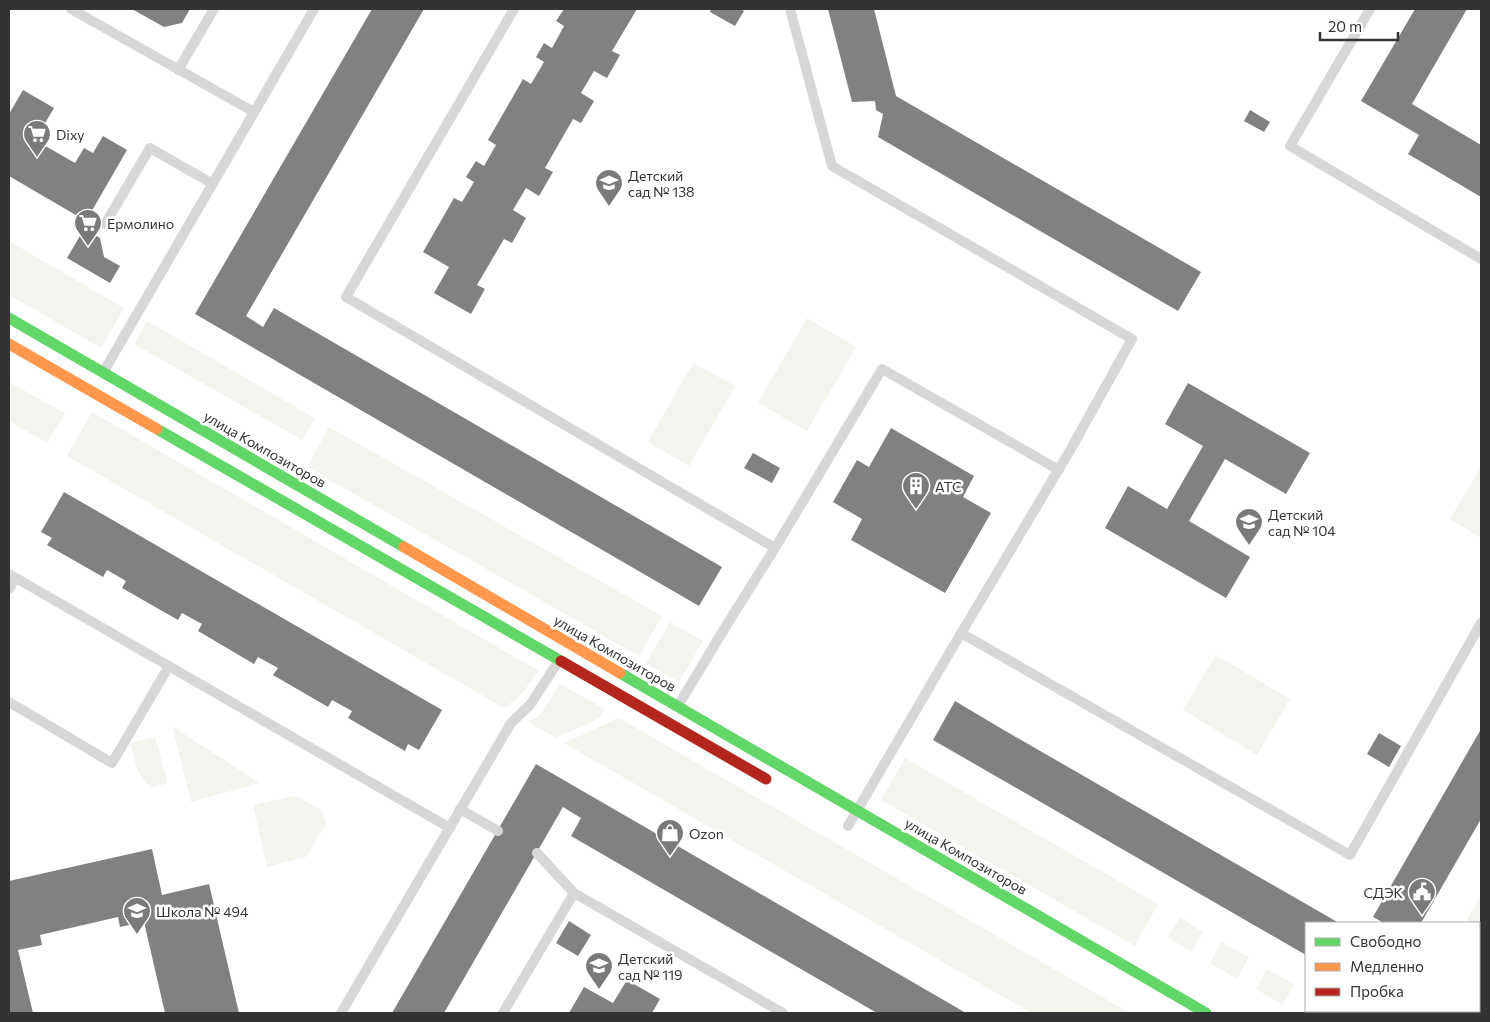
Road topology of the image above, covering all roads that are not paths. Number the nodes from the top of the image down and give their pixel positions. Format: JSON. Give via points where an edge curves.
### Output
{"nodes":[{"id":1,"x":71,"y":9,"type":"edge"},
{"id":2,"x":214,"y":9,"type":"edge"},
{"id":3,"x":314,"y":9,"type":"edge"},
{"id":4,"x":514,"y":9,"type":"edge"},
{"id":5,"x":790,"y":9,"type":"edge"},
{"id":6,"x":1370,"y":9,"type":"edge"},
{"id":7,"x":178,"y":70,"type":"junction"},
{"id":8,"x":254,"y":112,"type":"junction"},
{"id":9,"x":213,"y":184,"type":"junction"},
{"id":10,"x":105,"y":224,"type":"dead end"},
{"id":11,"x":1481,"y":259,"type":"edge"},
{"id":12,"x":9,"y":318,"type":"edge"},
{"id":13,"x":9,"y":344,"type":"edge"},
{"id":14,"x":98,"y":382,"type":"junction"},
{"id":15,"x":1059,"y":470,"type":"junction"},
{"id":16,"x":775,"y":548,"type":"junction"},
{"id":17,"x":12,"y":576,"type":"edge"},
{"id":18,"x":9,"y":589,"type":"edge"},
{"id":19,"x":1481,"y":623,"type":"edge"},
{"id":20,"x":961,"y":633,"type":"junction"},
{"id":21,"x":570,"y":644,"type":"junction"},
{"id":22,"x":559,"y":660,"type":"junction"},
{"id":23,"x":169,"y":666,"type":"junction"},
{"id":24,"x":9,"y":702,"type":"edge"},
{"id":25,"x":678,"y":707,"type":"junction"},
{"id":26,"x":669,"y":724,"type":"junction"},
{"id":27,"x":774,"y":784,"type":"dead end"},
{"id":28,"x":460,"y":809,"type":"junction"},
{"id":29,"x":858,"y":810,"type":"junction"},
{"id":30,"x":849,"y":826,"type":"dead end"},
{"id":31,"x":450,"y":828,"type":"junction"},
{"id":32,"x":498,"y":830,"type":"dead end"},
{"id":33,"x":536,"y":853,"type":"dead end"},
{"id":34,"x":574,"y":893,"type":"junction"},
{"id":35,"x":341,"y":1013,"type":"edge"},
{"id":36,"x":503,"y":1013,"type":"edge"},
{"id":37,"x":783,"y":1013,"type":"edge"},
{"id":38,"x":1206,"y":1013,"type":"edge"}],
"edges":[{"from":1,"to":7,"type":"lane"},
{"from":2,"to":7,"type":"lane"},
{"from":3,"to":8,"type":"lane"},
{"from":4,"to":16,"type":"lane","via":[[346,297]]},
{"from":5,"to":15,"type":"lane","via":[[832,166],[1132,339]]},
{"from":6,"to":11,"type":"lane","via":[[1290,146]]},
{"from":7,"to":8,"type":"lane"},
{"from":8,"to":9,"type":"lane"},
{"from":9,"to":10,"type":"lane","via":[[150,148]]},
{"from":9,"to":14,"type":"lane"},
{"from":12,"to":14,"type":"street","name":"улица Композиторов"},
{"from":13,"to":14,"type":"street","name":"улица Композиторов"},
{"from":14,"to":21,"type":"street","name":"улица Композиторов"},
{"from":14,"to":22,"type":"street","name":"улица Композиторов"},
{"from":15,"to":16,"type":"lane","via":[[882,369]]},
{"from":15,"to":20,"type":"lane"},
{"from":16,"to":25,"type":"lane"},
{"from":17,"to":18,"type":"lane"},
{"from":17,"to":23,"type":"lane"},
{"from":19,"to":20,"type":"lane","via":[[1350,855]]},
{"from":20,"to":29,"type":"lane"},
{"from":21,"to":22,"type":"lane"},
{"from":21,"to":25,"type":"street","name":"улица Композиторов"},
{"from":22,"to":26,"type":"street","name":"улица Композиторов"},
{"from":22,"to":28,"type":"lane","via":[[530,705],[512,723]]},
{"from":23,"to":24,"type":"lane","via":[[112,763]]},
{"from":23,"to":31,"type":"lane"},
{"from":25,"to":26,"type":"lane"},
{"from":25,"to":29,"type":"street","name":"улица Композиторов"},
{"from":26,"to":27,"type":"street","name":"улица Композиторов"},
{"from":28,"to":31,"type":"lane"},
{"from":28,"to":32,"type":"lane"},
{"from":29,"to":30,"type":"lane"},
{"from":29,"to":38,"type":"street","name":"улица Композиторов"},
{"from":31,"to":35,"type":"lane"},
{"from":33,"to":34,"type":"lane"},
{"from":34,"to":36,"type":"lane"},
{"from":34,"to":37,"type":"lane"}]}
